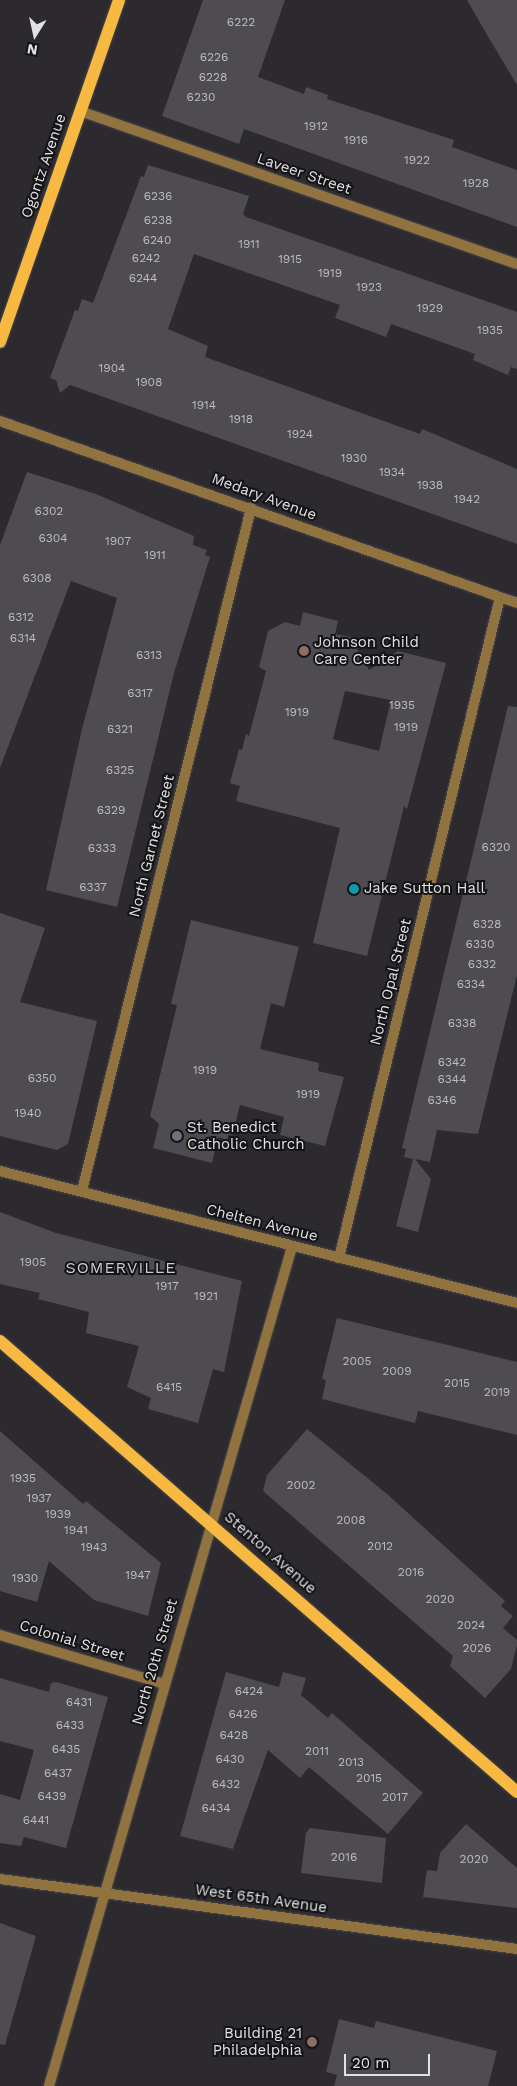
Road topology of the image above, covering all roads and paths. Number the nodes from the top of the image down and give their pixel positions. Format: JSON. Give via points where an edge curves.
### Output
{"nodes":[{"id":1,"x":119,"y":0,"type":"edge"},
{"id":2,"x":80,"y":112,"type":"junction"},
{"id":3,"x":517,"y":264,"type":"edge"},
{"id":4,"x":0,"y":342,"type":"edge"},
{"id":5,"x":0,"y":421,"type":"edge"},
{"id":6,"x":251,"y":508,"type":"junction"},
{"id":7,"x":500,"y":597,"type":"junction"},
{"id":8,"x":517,"y":603,"type":"edge"},
{"id":9,"x":0,"y":1171,"type":"edge"},
{"id":10,"x":82,"y":1192,"type":"junction"},
{"id":11,"x":292,"y":1247,"type":"junction"},
{"id":12,"x":339,"y":1258,"type":"junction"},
{"id":13,"x":517,"y":1303,"type":"edge"},
{"id":14,"x":0,"y":1341,"type":"edge"},
{"id":15,"x":212,"y":1525,"type":"junction"},
{"id":16,"x":0,"y":1635,"type":"edge"},
{"id":17,"x":164,"y":1684,"type":"junction"},
{"id":18,"x":517,"y":1792,"type":"edge"},
{"id":19,"x":0,"y":1879,"type":"edge"},
{"id":20,"x":106,"y":1893,"type":"junction"},
{"id":21,"x":517,"y":1949,"type":"edge"},
{"id":22,"x":49,"y":2086,"type":"edge"}],
"edges":[{"from":1,"to":2,"type":"main road","name":"Ogontz Avenue"},
{"from":2,"to":3,"type":"street","name":"Laveer Street"},
{"from":2,"to":4,"type":"main road","name":"Ogontz Avenue"},
{"from":5,"to":6,"type":"street","name":"Medary Avenue"},
{"from":6,"to":7,"type":"street","name":"Medary Avenue"},
{"from":6,"to":10,"type":"street","name":"North Garnet Street"},
{"from":7,"to":8,"type":"street","name":"Medary Avenue"},
{"from":7,"to":12,"type":"street","name":"North Opal Street"},
{"from":9,"to":10,"type":"street","name":"Chelten Avenue"},
{"from":10,"to":11,"type":"street","name":"Chelten Avenue"},
{"from":11,"to":12,"type":"street","name":"Chelten Avenue"},
{"from":11,"to":15,"type":"street","name":"North 20th Street"},
{"from":12,"to":13,"type":"street","name":"Chelten Avenue"},
{"from":14,"to":15,"type":"main road","name":"Stenton Avenue"},
{"from":15,"to":17,"type":"street","name":"North 20th Street"},
{"from":15,"to":18,"type":"main road","name":"Stenton Avenue"},
{"from":16,"to":17,"type":"street","name":"Colonial Street"},
{"from":17,"to":20,"type":"street","name":"North 20th Street"},
{"from":19,"to":20,"type":"street","name":"West 65th Avenue"},
{"from":20,"to":21,"type":"street","name":"West 65th Avenue"},
{"from":20,"to":22,"type":"street","name":"North 20th Street"}]}
